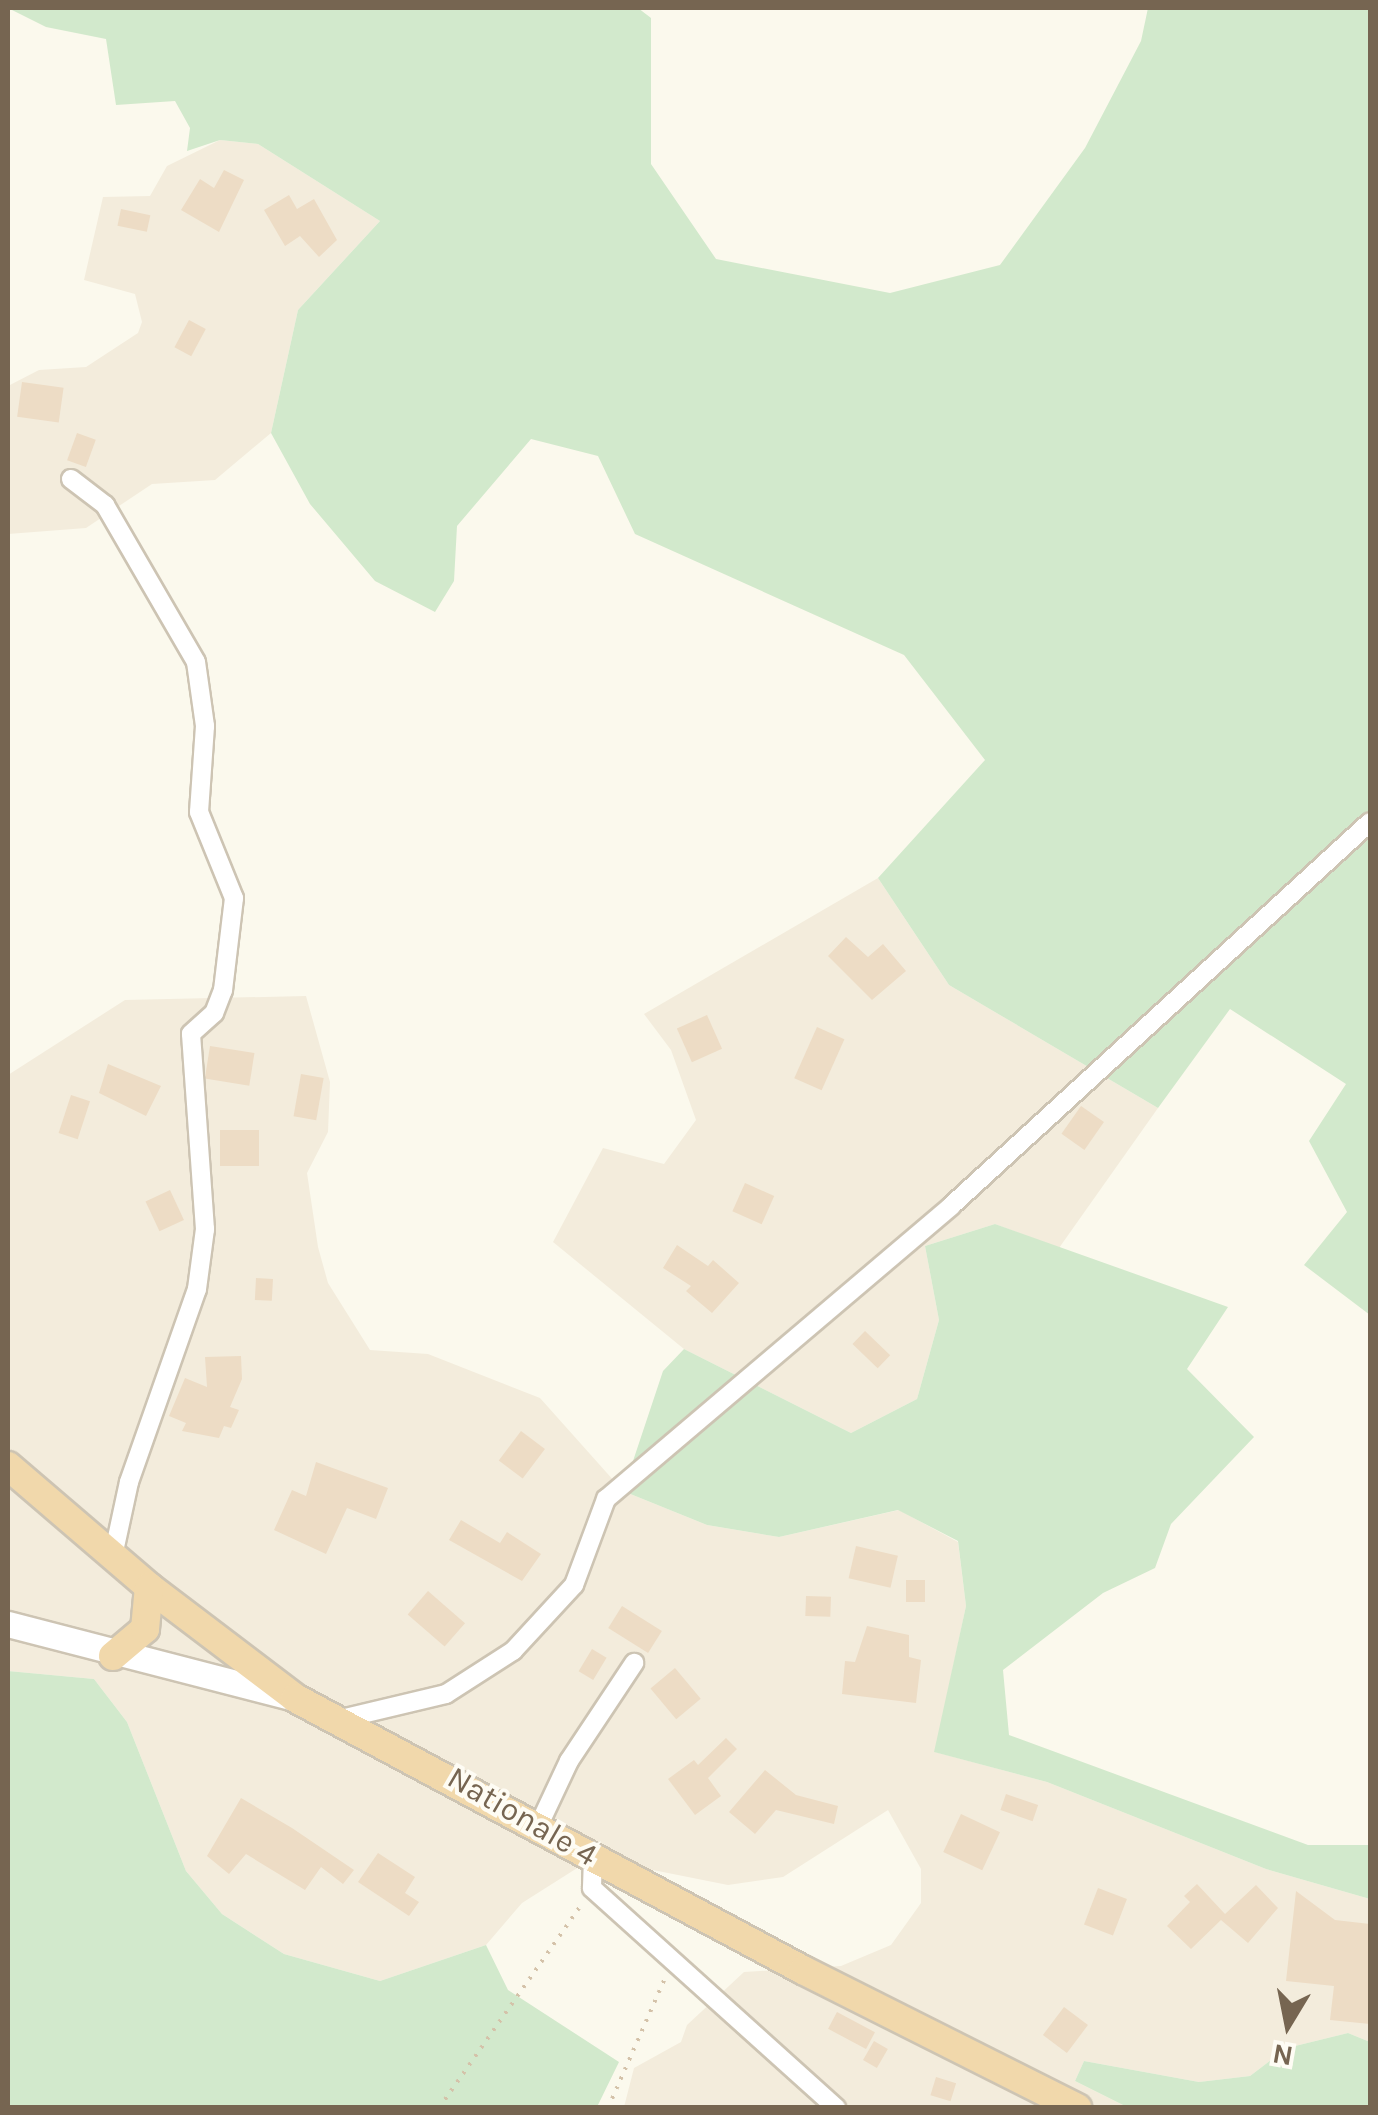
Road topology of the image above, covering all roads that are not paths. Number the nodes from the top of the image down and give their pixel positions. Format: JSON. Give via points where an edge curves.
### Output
{"nodes":[{"id":1,"x":71,"y":479,"type":"dead end"},
{"id":2,"x":1370,"y":822,"type":"edge"},
{"id":3,"x":8,"y":1466,"type":"edge"},
{"id":4,"x":113,"y":1556,"type":"junction"},
{"id":5,"x":149,"y":1587,"type":"junction"},
{"id":6,"x":8,"y":1624,"type":"edge"},
{"id":7,"x":113,"y":1656,"type":"junction"},
{"id":8,"x":634,"y":1663,"type":"dead end"},
{"id":9,"x":295,"y":1698,"type":"junction"},
{"id":10,"x":341,"y":1719,"type":"junction"},
{"id":11,"x":538,"y":1827,"type":"junction"},
{"id":12,"x":593,"y":1858,"type":"junction"},
{"id":13,"x":836,"y":2108,"type":"edge"},
{"id":14,"x":1076,"y":2108,"type":"edge"}],
"edges":[{"from":1,"to":4,"type":"street","via":[[105,505],[158,586],[196,662],[205,726],[199,812],[234,898],[223,990],[214,1013],[191,1034],[205,1229],[197,1289],[128,1482]]},
{"from":2,"to":10,"type":"street","via":[[951,1206],[606,1499],[574,1585],[513,1651],[446,1694]]},
{"from":3,"to":4,"type":"highway","name":"Nationale 4"},
{"from":4,"to":5,"type":"highway","name":"Nationale 4"},
{"from":5,"to":7,"type":"highway","via":[[145,1628]]},
{"from":5,"to":9,"type":"highway","name":"Nationale 4"},
{"from":6,"to":7,"type":"main road"},
{"from":7,"to":9,"type":"main road"},
{"from":8,"to":11,"type":"street","via":[[568,1761]]},
{"from":9,"to":10,"type":"highway","name":"Nationale 4"},
{"from":10,"to":11,"type":"highway","name":"Nationale 4"},
{"from":11,"to":12,"type":"highway","name":"Nationale 4"},
{"from":12,"to":13,"type":"street","via":[[592,1888]]},
{"from":12,"to":14,"type":"highway","name":"Nationale 4"}]}
